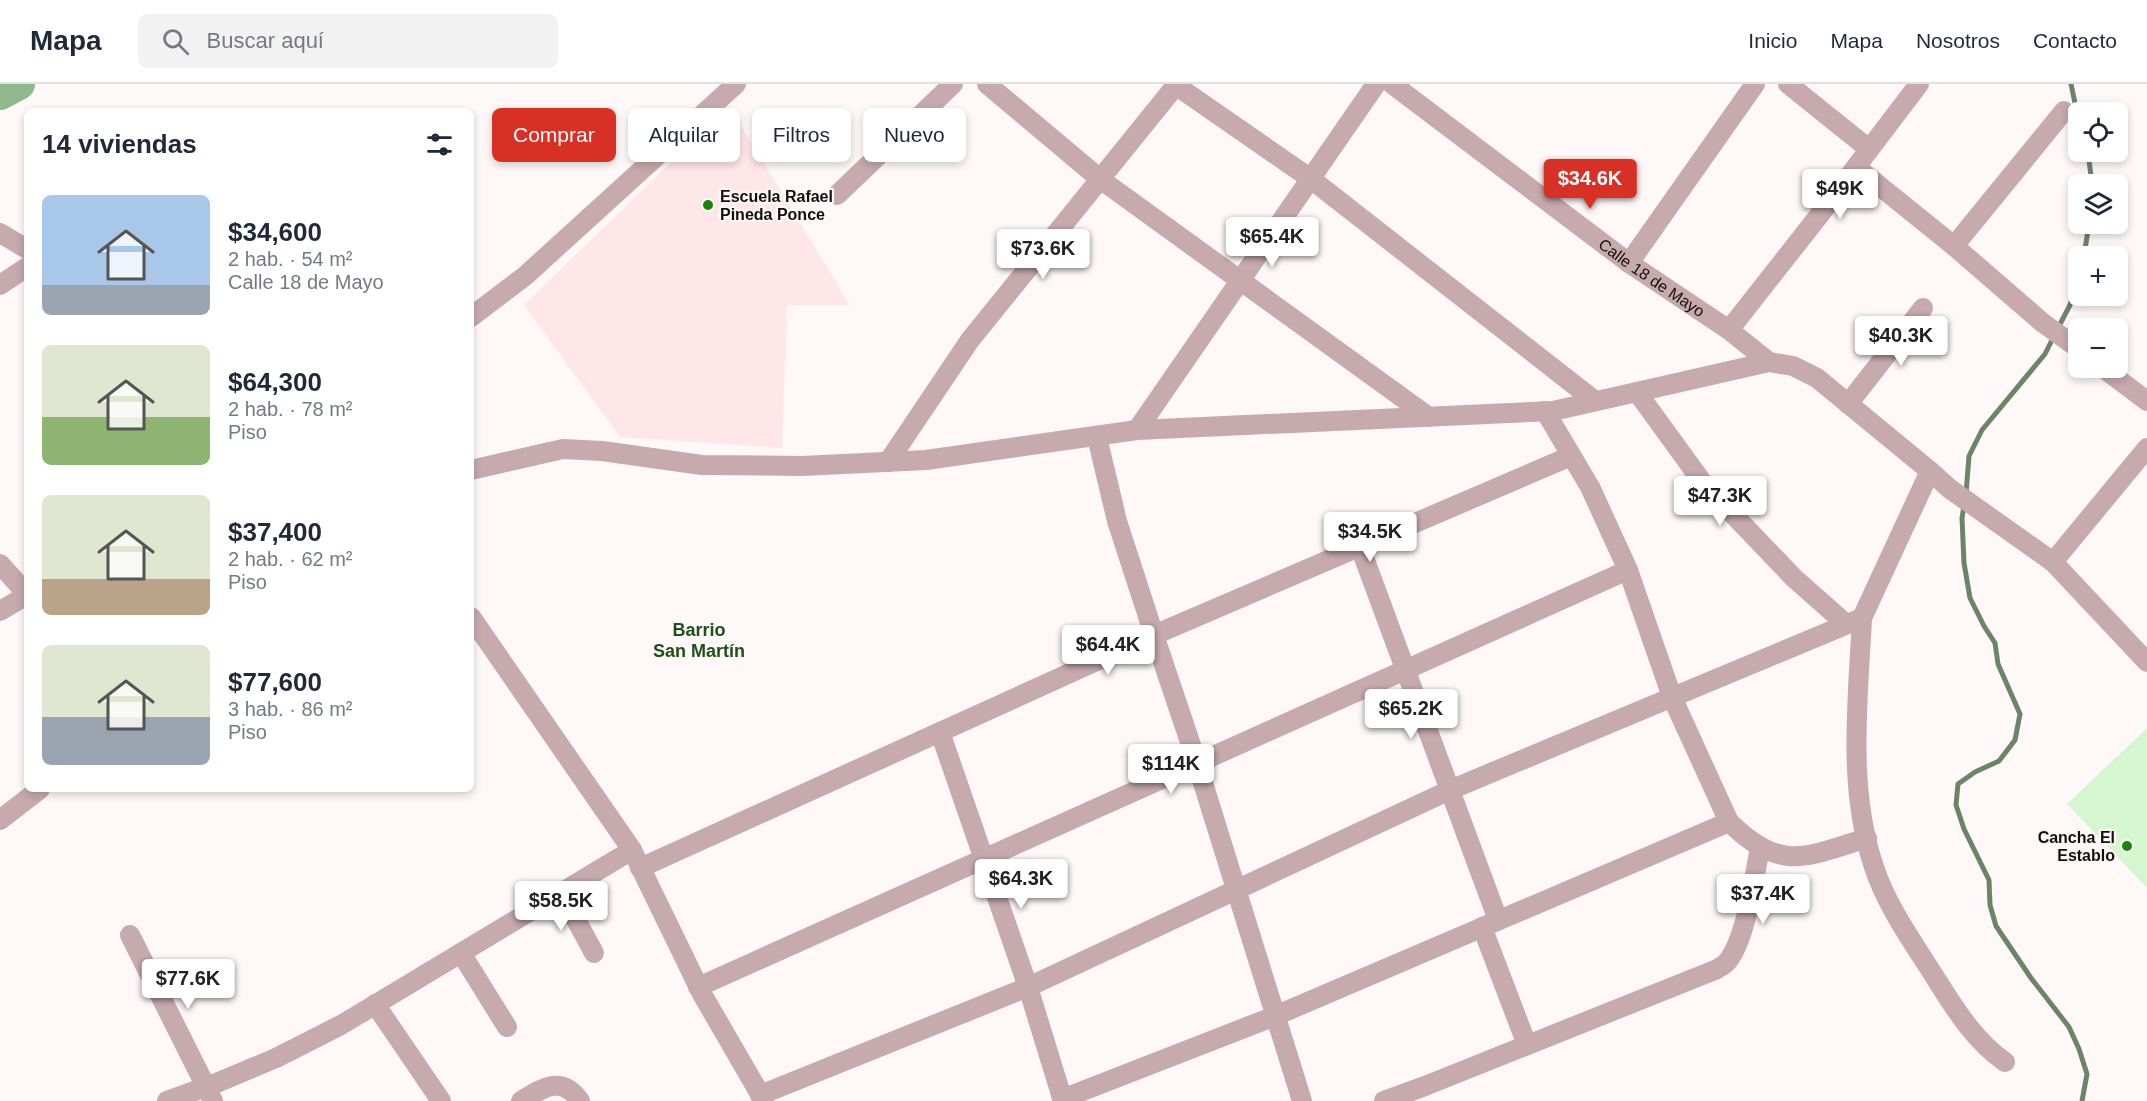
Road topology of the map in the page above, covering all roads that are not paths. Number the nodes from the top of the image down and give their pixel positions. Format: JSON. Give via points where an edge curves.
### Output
{"nodes":[{"id":1,"x":736,"y":84,"type":"edge"},
{"id":2,"x":952,"y":84,"type":"edge"},
{"id":3,"x":987,"y":84,"type":"edge"},
{"id":4,"x":1176,"y":84,"type":"edge"},
{"id":5,"x":1376,"y":84,"type":"edge"},
{"id":6,"x":1392,"y":84,"type":"edge"},
{"id":7,"x":1755,"y":84,"type":"edge"},
{"id":8,"x":1788,"y":84,"type":"edge"},
{"id":9,"x":1919,"y":84,"type":"edge"},
{"id":10,"x":2064,"y":111,"type":"dead end"},
{"id":11,"x":1869,"y":149,"type":"junction"},
{"id":12,"x":1856,"y":167,"type":"junction"},
{"id":13,"x":1100,"y":179,"type":"junction"},
{"id":14,"x":1311,"y":179,"type":"junction"},
{"id":15,"x":837,"y":195,"type":"dead end"},
{"id":16,"x":0,"y":233,"type":"edge"},
{"id":17,"x":1954,"y":246,"type":"junction"},
{"id":18,"x":24,"y":247,"type":"edge"},
{"id":19,"x":1629,"y":263,"type":"junction"},
{"id":20,"x":24,"y":269,"type":"edge"},
{"id":21,"x":1240,"y":280,"type":"junction"},
{"id":22,"x":0,"y":285,"type":"edge"},
{"id":23,"x":1923,"y":308,"type":"dead end"},
{"id":24,"x":474,"y":315,"type":"edge"},
{"id":25,"x":1729,"y":330,"type":"junction"},
{"id":26,"x":2068,"y":342,"type":"edge"},
{"id":27,"x":1769,"y":362,"type":"junction"},
{"id":28,"x":2116,"y":378,"type":"edge"},
{"id":29,"x":1637,"y":392,"type":"junction"},
{"id":30,"x":1595,"y":401,"type":"junction"},
{"id":31,"x":2147,"y":401,"type":"edge"},
{"id":32,"x":1848,"y":404,"type":"junction"},
{"id":33,"x":1545,"y":411,"type":"junction"},
{"id":34,"x":1429,"y":417,"type":"junction"},
{"id":35,"x":1137,"y":430,"type":"junction"},
{"id":36,"x":1097,"y":437,"type":"junction"},
{"id":37,"x":2147,"y":448,"type":"edge"},
{"id":38,"x":1571,"y":456,"type":"junction"},
{"id":39,"x":888,"y":462,"type":"junction"},
{"id":40,"x":474,"y":469,"type":"edge"},
{"id":41,"x":1930,"y":471,"type":"junction"},
{"id":42,"x":1360,"y":547,"type":"junction"},
{"id":43,"x":2053,"y":562,"type":"junction"},
{"id":44,"x":0,"y":564,"type":"edge"},
{"id":45,"x":1628,"y":570,"type":"junction"},
{"id":46,"x":24,"y":592,"type":"edge"},
{"id":47,"x":24,"y":597,"type":"edge"},
{"id":48,"x":0,"y":611,"type":"edge"},
{"id":49,"x":474,"y":621,"type":"edge"},
{"id":50,"x":1854,"y":621,"type":"junction"},
{"id":51,"x":1154,"y":635,"type":"junction"},
{"id":52,"x":2144,"y":652,"type":"edge"},
{"id":53,"x":1405,"y":670,"type":"junction"},
{"id":54,"x":1671,"y":697,"type":"junction"},
{"id":55,"x":940,"y":732,"type":"junction"},
{"id":56,"x":1197,"y":763,"type":"junction"},
{"id":57,"x":1450,"y":790,"type":"junction"},
{"id":58,"x":35,"y":792,"type":"edge"},
{"id":59,"x":4,"y":810,"type":"edge"},
{"id":60,"x":1729,"y":822,"type":"junction"},
{"id":61,"x":1867,"y":838,"type":"junction"},
{"id":62,"x":1760,"y":848,"type":"junction"},
{"id":63,"x":636,"y":859,"type":"junction"},
{"id":64,"x":984,"y":859,"type":"junction"},
{"id":65,"x":1236,"y":890,"type":"junction"},
{"id":66,"x":561,"y":892,"type":"junction"},
{"id":67,"x":1490,"y":924,"type":"junction"},
{"id":68,"x":130,"y":935,"type":"dead end"},
{"id":69,"x":461,"y":953,"type":"junction"},
{"id":70,"x":594,"y":953,"type":"dead end"},
{"id":71,"x":698,"y":987,"type":"junction"},
{"id":72,"x":1028,"y":987,"type":"junction"},
{"id":73,"x":375,"y":1004,"type":"junction"},
{"id":74,"x":1275,"y":1016,"type":"junction"},
{"id":75,"x":507,"y":1027,"type":"dead end"},
{"id":76,"x":1527,"y":1045,"type":"junction"},
{"id":77,"x":2005,"y":1062,"type":"dead end"},
{"id":78,"x":209,"y":1094,"type":"edge"},
{"id":79,"x":762,"y":1098,"type":"edge"},
{"id":80,"x":1062,"y":1100,"type":"edge"},
{"id":81,"x":167,"y":1101,"type":"edge"},
{"id":82,"x":441,"y":1101,"type":"edge"},
{"id":83,"x":521,"y":1101,"type":"edge"},
{"id":84,"x":580,"y":1101,"type":"edge"},
{"id":85,"x":1302,"y":1101,"type":"edge"},
{"id":86,"x":1384,"y":1101,"type":"edge"}],
"edges":[{"from":1,"to":24,"type":"street","via":[[525,276]]},
{"from":2,"to":15,"type":"street"},
{"from":3,"to":13,"type":"street"},
{"from":4,"to":13,"type":"street"},
{"from":4,"to":14,"type":"street"},
{"from":5,"to":14,"type":"street"},
{"from":6,"to":19,"type":"street","name":"Calle 18 de Mayo"},
{"from":7,"to":19,"type":"street"},
{"from":8,"to":11,"type":"street"},
{"from":9,"to":11,"type":"street"},
{"from":10,"to":17,"type":"street"},
{"from":11,"to":12,"type":"street"},
{"from":12,"to":17,"type":"street"},
{"from":12,"to":25,"type":"street"},
{"from":13,"to":21,"type":"street"},
{"from":13,"to":39,"type":"street","via":[[970,340]]},
{"from":14,"to":21,"type":"street"},
{"from":14,"to":30,"type":"street"},
{"from":16,"to":18,"type":"street"},
{"from":17,"to":26,"type":"street"},
{"from":19,"to":25,"type":"street","name":"Calle 18 de Mayo"},
{"from":20,"to":22,"type":"street"},
{"from":21,"to":34,"type":"street"},
{"from":21,"to":35,"type":"street"},
{"from":23,"to":32,"type":"street"},
{"from":25,"to":27,"type":"street","name":"Calle 18 de Mayo"},
{"from":27,"to":29,"type":"street"},
{"from":27,"to":32,"type":"street","via":[[1793,366],[1817,378]]},
{"from":28,"to":31,"type":"street"},
{"from":29,"to":30,"type":"street"},
{"from":29,"to":50,"type":"street","via":[[1703,483],[1794,578]]},
{"from":30,"to":33,"type":"street"},
{"from":32,"to":41,"type":"street"},
{"from":33,"to":34,"type":"street"},
{"from":33,"to":38,"type":"street"},
{"from":34,"to":35,"type":"street"},
{"from":35,"to":36,"type":"street"},
{"from":36,"to":39,"type":"street"},
{"from":36,"to":51,"type":"street","via":[[1117,521]]},
{"from":37,"to":43,"type":"street"},
{"from":38,"to":42,"type":"street"},
{"from":38,"to":45,"type":"street","via":[[1590,487]]},
{"from":39,"to":40,"type":"street","via":[[702,465],[563,449]]},
{"from":41,"to":43,"type":"street"},
{"from":41,"to":50,"type":"street"},
{"from":42,"to":51,"type":"street"},
{"from":42,"to":53,"type":"street"},
{"from":43,"to":52,"type":"street"},
{"from":44,"to":46,"type":"street"},
{"from":45,"to":53,"type":"street"},
{"from":45,"to":54,"type":"street"},
{"from":47,"to":48,"type":"street"},
{"from":49,"to":63,"type":"street"},
{"from":50,"to":54,"type":"street"},
{"from":50,"to":61,"type":"street","via":[[1860,812]]},
{"from":51,"to":55,"type":"street"},
{"from":51,"to":56,"type":"street"},
{"from":53,"to":56,"type":"street"},
{"from":53,"to":57,"type":"street"},
{"from":54,"to":57,"type":"street"},
{"from":54,"to":60,"type":"street"},
{"from":55,"to":63,"type":"street"},
{"from":55,"to":64,"type":"street"},
{"from":56,"to":64,"type":"street"},
{"from":56,"to":65,"type":"street"},
{"from":57,"to":65,"type":"street"},
{"from":57,"to":67,"type":"street"},
{"from":58,"to":59,"type":"street"},
{"from":60,"to":62,"type":"street"},
{"from":60,"to":67,"type":"street"},
{"from":61,"to":62,"type":"street","via":[[1798,857],[1779,856]]},
{"from":61,"to":77,"type":"street","via":[[1874,868],[1895,913],[1959,1016],[1989,1051]]},
{"from":62,"to":76,"type":"street","via":[[1742,930],[1726,963]]},
{"from":63,"to":66,"type":"street"},
{"from":63,"to":71,"type":"street"},
{"from":64,"to":71,"type":"street"},
{"from":64,"to":72,"type":"street"},
{"from":65,"to":72,"type":"street"},
{"from":65,"to":74,"type":"street"},
{"from":66,"to":69,"type":"street"},
{"from":66,"to":70,"type":"street"},
{"from":67,"to":74,"type":"street"},
{"from":67,"to":76,"type":"street"},
{"from":68,"to":78,"type":"street"},
{"from":69,"to":73,"type":"street"},
{"from":69,"to":75,"type":"street"},
{"from":71,"to":79,"type":"street"},
{"from":72,"to":79,"type":"street"},
{"from":72,"to":80,"type":"street"},
{"from":73,"to":78,"type":"street"},
{"from":73,"to":82,"type":"street"},
{"from":74,"to":80,"type":"street"},
{"from":74,"to":85,"type":"street"},
{"from":76,"to":86,"type":"street"},
{"from":78,"to":81,"type":"street"},
{"from":83,"to":84,"type":"street","via":[[539,1090],[563,1085]]}]}
